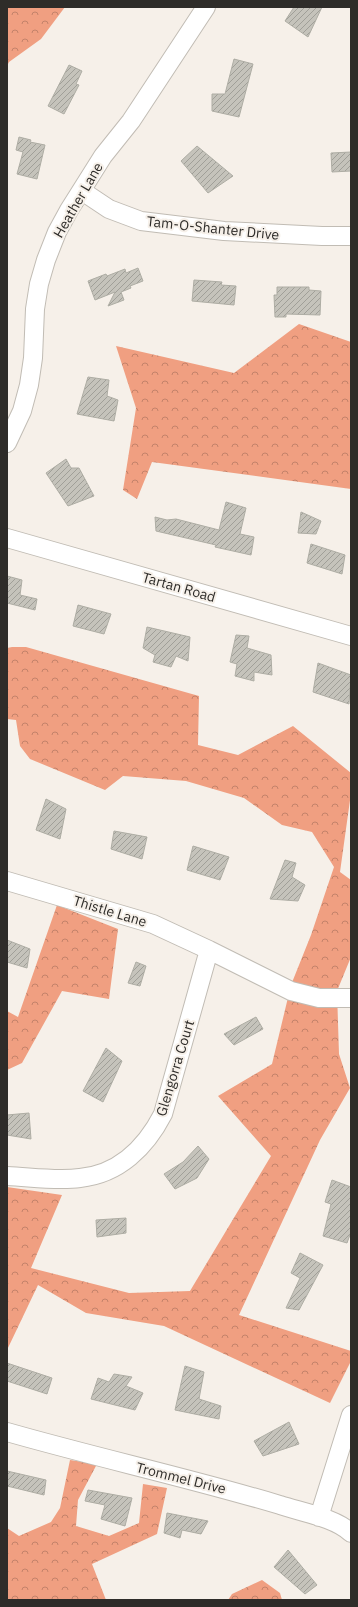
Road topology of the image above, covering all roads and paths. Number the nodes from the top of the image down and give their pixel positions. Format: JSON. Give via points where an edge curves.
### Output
{"nodes":[{"id":1,"x":206,"y":7,"type":"edge"},
{"id":2,"x":82,"y":191,"type":"junction"},
{"id":3,"x":351,"y":236,"type":"edge"},
{"id":4,"x":7,"y":443,"type":"edge"},
{"id":5,"x":7,"y":538,"type":"edge"},
{"id":6,"x":351,"y":636,"type":"edge"},
{"id":7,"x":7,"y":880,"type":"edge"},
{"id":8,"x":210,"y":950,"type":"junction"},
{"id":9,"x":351,"y":998,"type":"edge"},
{"id":10,"x":7,"y":1176,"type":"edge"},
{"id":11,"x":351,"y":1416,"type":"edge"},
{"id":12,"x":7,"y":1432,"type":"edge"},
{"id":13,"x":319,"y":1517,"type":"junction"},
{"id":14,"x":351,"y":1533,"type":"edge"}],
"edges":[{"from":1,"to":2,"type":"street","name":"Heather Lane","via":[[131,121],[103,156]]},
{"from":2,"to":3,"type":"street","name":"Tam-O-Shanter Drive","via":[[109,209],[141,221],[224,231]]},
{"from":2,"to":4,"type":"street","name":"Heather Lane","via":[[57,232],[46,260],[35,310],[29,385],[22,411]]},
{"from":5,"to":6,"type":"street","name":"Tartan Road"},
{"from":7,"to":8,"type":"street","name":"Thistle Lane","via":[[153,924]]},
{"from":8,"to":9,"type":"street","via":[[291,991],[319,998]]},
{"from":8,"to":10,"type":"street","name":"Glengorra Court","via":[[163,1114],[143,1146],[116,1166],[81,1178]]},
{"from":11,"to":13,"type":"street"},
{"from":12,"to":13,"type":"street","name":"Trommel Drive","via":[[244,1494]]},
{"from":13,"to":14,"type":"street","name":"Trommel Drive"}]}
